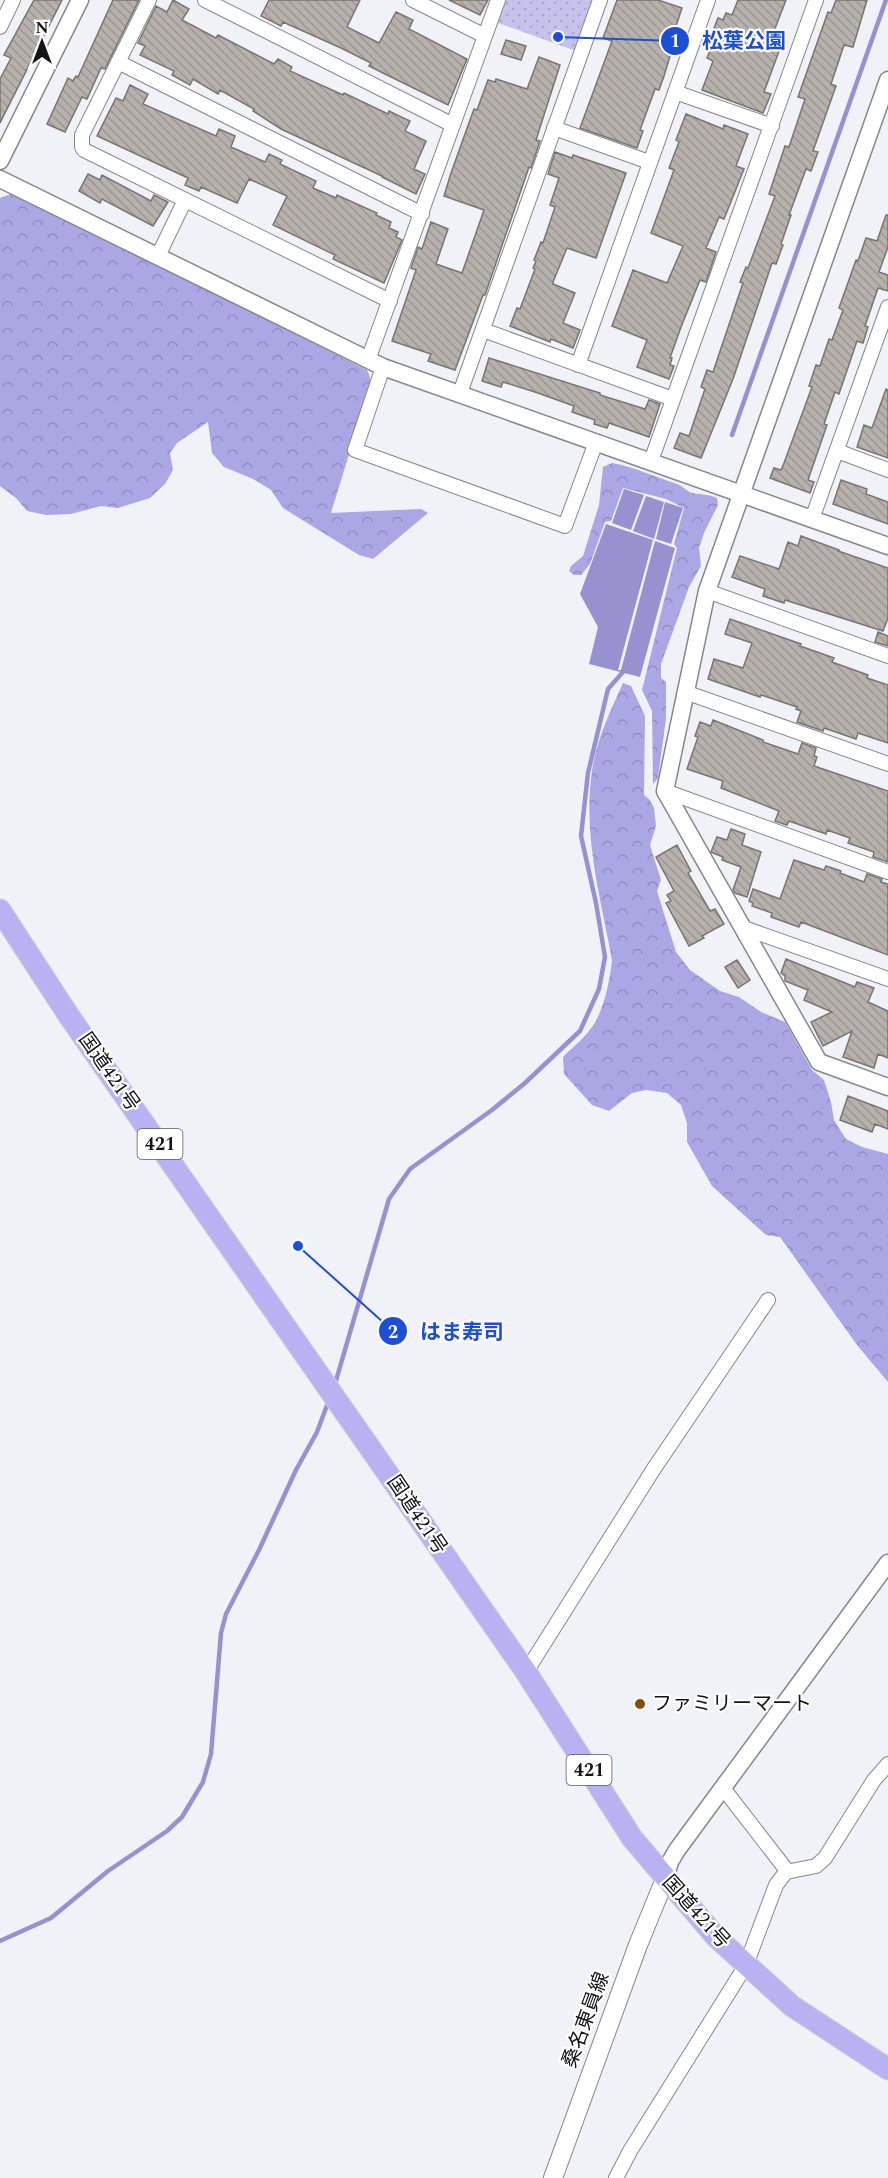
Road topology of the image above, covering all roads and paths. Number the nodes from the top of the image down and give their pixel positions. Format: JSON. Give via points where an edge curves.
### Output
{"nodes":[{"id":1,"x":13,"y":0,"type":"edge"},
{"id":2,"x":80,"y":0,"type":"edge"},
{"id":3,"x":149,"y":0,"type":"edge"},
{"id":4,"x":205,"y":0,"type":"edge"},
{"id":5,"x":412,"y":0,"type":"edge"},
{"id":6,"x":498,"y":0,"type":"edge"},
{"id":7,"x":600,"y":0,"type":"edge"},
{"id":8,"x":708,"y":0,"type":"edge"},
{"id":9,"x":816,"y":0,"type":"edge"},
{"id":10,"x":0,"y":27,"type":"edge"},
{"id":11,"x":485,"y":36,"type":"junction"},
{"id":12,"x":118,"y":62,"type":"junction"},
{"id":13,"x":888,"y":80,"type":"edge"},
{"id":14,"x":675,"y":92,"type":"junction"},
{"id":15,"x":453,"y":125,"type":"junction"},
{"id":16,"x":772,"y":126,"type":"junction"},
{"id":17,"x":554,"y":128,"type":"junction"},
{"id":18,"x":0,"y":160,"type":"edge"},
{"id":19,"x":649,"y":162,"type":"junction"},
{"id":20,"x":0,"y":179,"type":"edge"},
{"id":21,"x":185,"y":200,"type":"junction"},
{"id":22,"x":422,"y":214,"type":"junction"},
{"id":23,"x":158,"y":256,"type":"junction"},
{"id":24,"x":390,"y":302,"type":"junction"},
{"id":25,"x":888,"y":307,"type":"edge"},
{"id":26,"x":483,"y":330,"type":"junction"},
{"id":27,"x":376,"y":363,"type":"junction"},
{"id":28,"x":578,"y":365,"type":"junction"},
{"id":29,"x":460,"y":393,"type":"junction"},
{"id":30,"x":673,"y":399,"type":"junction"},
{"id":31,"x":596,"y":442,"type":"junction"},
{"id":32,"x":837,"y":451,"type":"junction"},
{"id":33,"x":651,"y":461,"type":"junction"},
{"id":34,"x":888,"y":470,"type":"edge"},
{"id":35,"x":742,"y":493,"type":"junction"},
{"id":36,"x":812,"y":519,"type":"junction"},
{"id":37,"x":888,"y":546,"type":"edge"},
{"id":38,"x":707,"y":591,"type":"junction"},
{"id":39,"x":888,"y":656,"type":"edge"},
{"id":40,"x":685,"y":692,"type":"junction"},
{"id":41,"x":888,"y":764,"type":"edge"},
{"id":42,"x":665,"y":791,"type":"junction"},
{"id":43,"x":888,"y":872,"type":"edge"},
{"id":44,"x":0,"y":910,"type":"edge"},
{"id":45,"x":744,"y":928,"type":"junction"},
{"id":46,"x":888,"y":978,"type":"edge"},
{"id":47,"x":888,"y":1087,"type":"edge"},
{"id":48,"x":768,"y":1300,"type":"dead end"},
{"id":49,"x":888,"y":1563,"type":"edge"},
{"id":50,"x":526,"y":1672,"type":"junction"},
{"id":51,"x":888,"y":1764,"type":"edge"},
{"id":52,"x":723,"y":1788,"type":"junction"},
{"id":53,"x":788,"y":1872,"type":"junction"},
{"id":54,"x":665,"y":1879,"type":"junction"},
{"id":55,"x":746,"y":1965,"type":"junction"},
{"id":56,"x":888,"y":2068,"type":"edge"},
{"id":57,"x":553,"y":2178,"type":"edge"},
{"id":58,"x":616,"y":2178,"type":"edge"}],
"edges":[{"from":1,"to":10,"type":"street"},
{"from":2,"to":18,"type":"street"},
{"from":3,"to":12,"type":"street"},
{"from":4,"to":15,"type":"street"},
{"from":5,"to":11,"type":"street"},
{"from":6,"to":11,"type":"street"},
{"from":7,"to":17,"type":"street"},
{"from":8,"to":14,"type":"street"},
{"from":9,"to":16,"type":"street"},
{"from":11,"to":15,"type":"street"},
{"from":12,"to":21,"type":"street","via":[[82,135],[82,147]]},
{"from":12,"to":22,"type":"street"},
{"from":13,"to":35,"type":"street"},
{"from":14,"to":16,"type":"street"},
{"from":14,"to":19,"type":"street"},
{"from":15,"to":22,"type":"street"},
{"from":16,"to":30,"type":"street"},
{"from":17,"to":19,"type":"street"},
{"from":17,"to":26,"type":"street"},
{"from":19,"to":28,"type":"street"},
{"from":20,"to":23,"type":"street"},
{"from":21,"to":23,"type":"street"},
{"from":21,"to":24,"type":"street"},
{"from":22,"to":24,"type":"street"},
{"from":23,"to":27,"type":"street"},
{"from":24,"to":27,"type":"street"},
{"from":25,"to":32,"type":"street"},
{"from":26,"to":28,"type":"street"},
{"from":26,"to":29,"type":"street"},
{"from":27,"to":29,"type":"street"},
{"from":27,"to":31,"type":"street","via":[[355,450],[565,526]]},
{"from":28,"to":30,"type":"street"},
{"from":29,"to":31,"type":"street"},
{"from":30,"to":33,"type":"street"},
{"from":31,"to":33,"type":"street"},
{"from":32,"to":34,"type":"street"},
{"from":32,"to":36,"type":"street"},
{"from":33,"to":35,"type":"street"},
{"from":35,"to":36,"type":"street"},
{"from":35,"to":38,"type":"street"},
{"from":36,"to":37,"type":"street"},
{"from":38,"to":39,"type":"street"},
{"from":38,"to":40,"type":"street"},
{"from":40,"to":41,"type":"street"},
{"from":40,"to":42,"type":"street"},
{"from":42,"to":43,"type":"street"},
{"from":42,"to":45,"type":"street"},
{"from":44,"to":50,"type":"highway","name":"国道421号","number":"421","via":[[69,1016]]},
{"from":45,"to":46,"type":"street"},
{"from":45,"to":47,"type":"street","via":[[819,1062]]},
{"from":48,"to":50,"type":"street"},
{"from":49,"to":52,"type":"street"},
{"from":50,"to":54,"type":"highway","name":"国道421号","number":"421","via":[[632,1838]]},
{"from":51,"to":53,"type":"street","via":[[873,1780],[825,1858],[816,1866]]},
{"from":52,"to":53,"type":"street"},
{"from":52,"to":54,"type":"street","via":[[677,1850]]},
{"from":53,"to":55,"type":"street","via":[[776,1886]]},
{"from":54,"to":55,"type":"highway","name":"国道421号","number":"421"},
{"from":54,"to":57,"type":"main road","name":"桑名東員線"},
{"from":55,"to":56,"type":"highway","name":"国道421号","number":"421","via":[[792,2006]]},
{"from":55,"to":58,"type":"street"}]}
